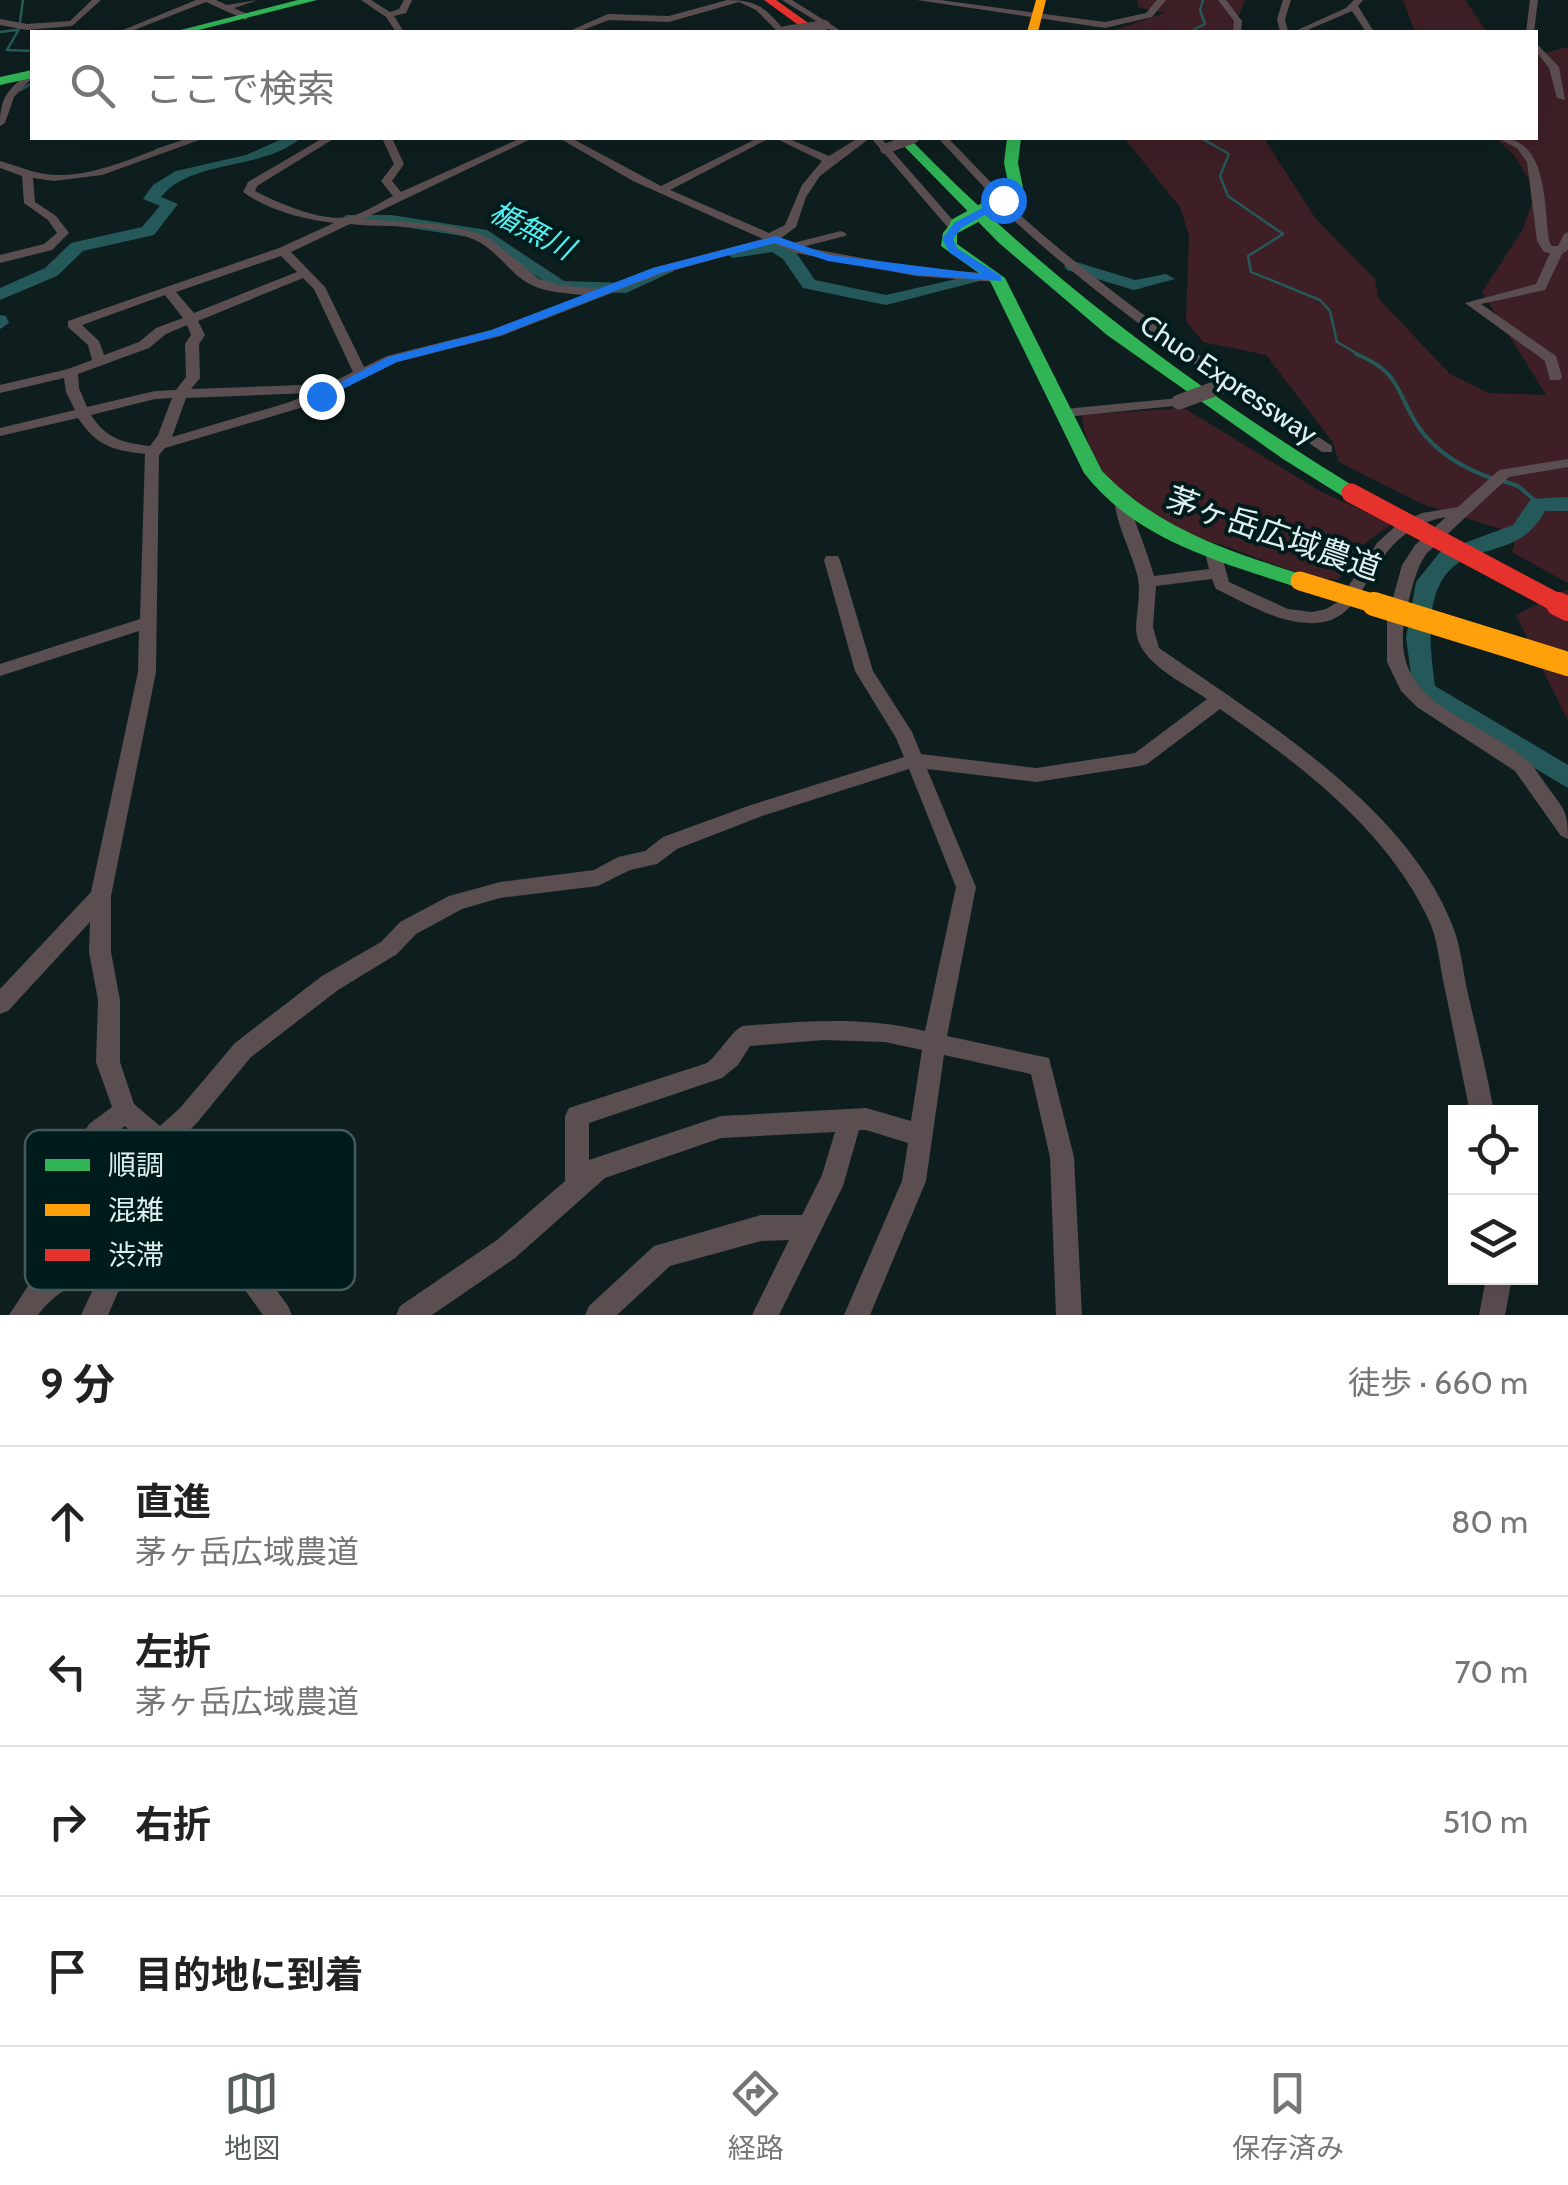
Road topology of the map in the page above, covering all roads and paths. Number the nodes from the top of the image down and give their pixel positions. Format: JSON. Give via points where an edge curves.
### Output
{"nodes":[{"id":1,"x":97,"y":0,"type":"edge"},
{"id":2,"x":206,"y":0,"type":"edge"},
{"id":3,"x":312,"y":0,"type":"edge"},
{"id":4,"x":365,"y":0,"type":"edge"},
{"id":5,"x":408,"y":0,"type":"edge"},
{"id":6,"x":739,"y":0,"type":"edge"},
{"id":7,"x":758,"y":0,"type":"edge"},
{"id":8,"x":769,"y":0,"type":"edge"},
{"id":9,"x":786,"y":0,"type":"edge"},
{"id":10,"x":921,"y":0,"type":"edge"},
{"id":11,"x":1162,"y":0,"type":"edge"},
{"id":12,"x":1222,"y":0,"type":"edge"},
{"id":13,"x":1287,"y":0,"type":"edge"},
{"id":14,"x":1534,"y":0,"type":"edge"},
{"id":15,"x":1357,"y":3,"type":"edge"},
{"id":16,"x":242,"y":8,"type":"edge"},
{"id":17,"x":389,"y":15,"type":"junction"},
{"id":18,"x":1036,"y":16,"type":"edge"},
{"id":19,"x":0,"y":22,"type":"edge"},
{"id":20,"x":57,"y":29,"type":"edge"},
{"id":21,"x":127,"y":30,"type":"edge"},
{"id":22,"x":184,"y":30,"type":"edge"},
{"id":23,"x":399,"y":30,"type":"edge"},
{"id":24,"x":576,"y":30,"type":"edge"},
{"id":25,"x":800,"y":30,"type":"edge"},
{"id":26,"x":1237,"y":30,"type":"edge"},
{"id":27,"x":1284,"y":30,"type":"edge"},
{"id":28,"x":1301,"y":30,"type":"edge"},
{"id":29,"x":1369,"y":30,"type":"edge"},
{"id":30,"x":1530,"y":30,"type":"edge"},
{"id":31,"x":1538,"y":48,"type":"edge"},
{"id":32,"x":30,"y":74,"type":"edge"},
{"id":33,"x":30,"y":75,"type":"edge"},
{"id":34,"x":0,"y":81,"type":"edge"},
{"id":35,"x":1562,"y":98,"type":"dead end"},
{"id":36,"x":0,"y":122,"type":"edge"},
{"id":37,"x":144,"y":140,"type":"edge"},
{"id":38,"x":194,"y":140,"type":"edge"},
{"id":39,"x":327,"y":140,"type":"edge"},
{"id":40,"x":388,"y":140,"type":"edge"},
{"id":41,"x":524,"y":140,"type":"edge"},
{"id":42,"x":568,"y":140,"type":"edge"},
{"id":43,"x":761,"y":140,"type":"edge"},
{"id":44,"x":784,"y":140,"type":"edge"},
{"id":45,"x":862,"y":140,"type":"edge"},
{"id":46,"x":917,"y":140,"type":"edge"},
{"id":47,"x":945,"y":140,"type":"edge"},
{"id":48,"x":1014,"y":140,"type":"edge"},
{"id":49,"x":1505,"y":140,"type":"edge"},
{"id":50,"x":893,"y":143,"type":"edge"},
{"id":51,"x":149,"y":156,"type":"junction"},
{"id":52,"x":829,"y":160,"type":"junction"},
{"id":53,"x":0,"y":164,"type":"edge"},
{"id":54,"x":27,"y":177,"type":"junction"},
{"id":55,"x":660,"y":190,"type":"junction"},
{"id":56,"x":400,"y":197,"type":"junction"},
{"id":57,"x":1000,"y":202,"type":"junction"},
{"id":58,"x":351,"y":222,"type":"junction"},
{"id":59,"x":956,"y":227,"type":"junction"},
{"id":60,"x":840,"y":234,"type":"dead end"},
{"id":61,"x":1568,"y":236,"type":"edge"},
{"id":62,"x":778,"y":240,"type":"junction"},
{"id":63,"x":283,"y":251,"type":"junction"},
{"id":64,"x":1557,"y":251,"type":"junction"},
{"id":65,"x":0,"y":260,"type":"edge"},
{"id":66,"x":305,"y":273,"type":"junction"},
{"id":67,"x":997,"y":278,"type":"junction"},
{"id":68,"x":607,"y":290,"type":"junction"},
{"id":69,"x":168,"y":292,"type":"junction"},
{"id":70,"x":190,"y":320,"type":"junction"},
{"id":71,"x":99,"y":360,"type":"junction"},
{"id":72,"x":72,"y":372,"type":"junction"},
{"id":73,"x":362,"y":375,"type":"junction"},
{"id":74,"x":1555,"y":377,"type":"dead end"},
{"id":75,"x":1227,"y":385,"type":"junction"},
{"id":76,"x":336,"y":388,"type":"junction"},
{"id":77,"x":0,"y":389,"type":"edge"},
{"id":78,"x":179,"y":395,"type":"junction"},
{"id":79,"x":82,"y":411,"type":"junction"},
{"id":80,"x":1065,"y":413,"type":"junction"},
{"id":81,"x":0,"y":432,"type":"edge"},
{"id":82,"x":159,"y":447,"type":"junction"},
{"id":83,"x":1326,"y":449,"type":"dead end"},
{"id":84,"x":1568,"y":463,"type":"edge"},
{"id":85,"x":1357,"y":490,"type":"junction"},
{"id":86,"x":1123,"y":506,"type":"junction"},
{"id":87,"x":1462,"y":511,"type":"junction"},
{"id":88,"x":832,"y":560,"type":"dead end"},
{"id":89,"x":1214,"y":563,"type":"junction"},
{"id":90,"x":1147,"y":582,"type":"junction"},
{"id":91,"x":1568,"y":596,"type":"edge"},
{"id":92,"x":1568,"y":609,"type":"edge"},
{"id":93,"x":147,"y":623,"type":"junction"},
{"id":94,"x":1568,"y":664,"type":"edge"},
{"id":95,"x":0,"y":670,"type":"edge"},
{"id":96,"x":1219,"y":700,"type":"junction"},
{"id":97,"x":915,"y":760,"type":"junction"},
{"id":98,"x":1568,"y":831,"type":"edge"},
{"id":99,"x":102,"y":896,"type":"junction"},
{"id":100,"x":0,"y":1004,"type":"edge"},
{"id":101,"x":934,"y":1045,"type":"junction"},
{"id":102,"x":1481,"y":1105,"type":"edge"},
{"id":103,"x":125,"y":1111,"type":"junction"},
{"id":104,"x":850,"y":1120,"type":"junction"},
{"id":105,"x":101,"y":1130,"type":"edge"},
{"id":106,"x":145,"y":1130,"type":"edge"},
{"id":107,"x":173,"y":1130,"type":"edge"},
{"id":108,"x":920,"y":1135,"type":"junction"},
{"id":109,"x":577,"y":1186,"type":"junction"},
{"id":110,"x":811,"y":1227,"type":"junction"},
{"id":111,"x":1498,"y":1285,"type":"edge"},
{"id":112,"x":40,"y":1290,"type":"edge"},
{"id":113,"x":105,"y":1290,"type":"edge"},
{"id":114,"x":261,"y":1290,"type":"edge"},
{"id":115,"x":22,"y":1315,"type":"edge"},
{"id":116,"x":94,"y":1315,"type":"edge"},
{"id":117,"x":280,"y":1315,"type":"edge"},
{"id":118,"x":409,"y":1315,"type":"edge"},
{"id":119,"x":598,"y":1315,"type":"edge"},
{"id":120,"x":765,"y":1315,"type":"edge"},
{"id":121,"x":858,"y":1315,"type":"edge"},
{"id":122,"x":1069,"y":1315,"type":"edge"},
{"id":123,"x":1492,"y":1315,"type":"edge"}],
"edges":[{"from":1,"to":20,"type":"street"},
{"from":2,"to":16,"type":"street"},
{"from":2,"to":21,"type":"street"},
{"from":3,"to":16,"type":"main road"},
{"from":4,"to":17,"type":"street"},
{"from":5,"to":17,"type":"street","via":[[404,11]]},
{"from":6,"to":24,"type":"street","via":[[669,19],[608,17]]},
{"from":6,"to":25,"type":"street"},
{"from":7,"to":25,"type":"main road"},
{"from":8,"to":25,"type":"main road"},
{"from":9,"to":25,"type":"street"},
{"from":10,"to":18,"type":"street"},
{"from":11,"to":18,"type":"street","via":[[1149,15],[1111,24]]},
{"from":12,"to":26,"type":"street"},
{"from":13,"to":27,"type":"street"},
{"from":14,"to":30,"type":"street"},
{"from":15,"to":28,"type":"street"},
{"from":15,"to":29,"type":"street"},
{"from":16,"to":22,"type":"main road"},
{"from":17,"to":23,"type":"street"},
{"from":19,"to":20,"type":"street"},
{"from":31,"to":35,"type":"street","via":[[1554,68]]},
{"from":32,"to":34,"type":"main road"},
{"from":33,"to":36,"type":"street","via":[[9,96]]},
{"from":37,"to":51,"type":"street"},
{"from":38,"to":51,"type":"street"},
{"from":39,"to":58,"type":"street","via":[[249,192],[290,212]]},
{"from":40,"to":56,"type":"street","via":[[399,164],[386,181]]},
{"from":41,"to":56,"type":"street"},
{"from":42,"to":55,"type":"street"},
{"from":43,"to":55,"type":"street"},
{"from":44,"to":52,"type":"street"},
{"from":45,"to":52,"type":"street"},
{"from":46,"to":85,"type":"main road","name":"Chuo Expressway","via":[[1016,246],[1079,299]]},
{"from":47,"to":57,"type":"street"},
{"from":48,"to":57,"type":"main road","via":[[1016,188]]},
{"from":49,"to":64,"type":"street","via":[[1528,155],[1539,196],[1538,230]]},
{"from":50,"to":59,"type":"street"},
{"from":50,"to":85,"type":"main road","name":"Chuo Expressway","via":[[1054,292],[1216,411]]},
{"from":51,"to":54,"type":"street","via":[[80,176]]},
{"from":52,"to":62,"type":"street","via":[[798,195],[790,226]]},
{"from":53,"to":54,"type":"street"},
{"from":54,"to":65,"type":"street","via":[[30,203],[63,234],[48,247]]},
{"from":55,"to":62,"type":"street"},
{"from":56,"to":58,"type":"street"},
{"from":57,"to":59,"type":"main road","bridge":true},
{"from":57,"to":75,"type":"street","via":[[1056,257]]},
{"from":58,"to":63,"type":"street"},
{"from":58,"to":68,"type":"street","via":[[478,236],[544,286]]},
{"from":59,"to":67,"type":"main road","via":[[948,239],[954,251]]},
{"from":60,"to":62,"type":"street"},
{"from":61,"to":64,"type":"street"},
{"from":62,"to":67,"type":"street","via":[[828,258]]},
{"from":62,"to":68,"type":"street"},
{"from":63,"to":66,"type":"street"},
{"from":63,"to":69,"type":"street"},
{"from":64,"to":74,"type":"street","via":[[1541,286],[1472,303],[1551,359]]},
{"from":66,"to":70,"type":"street"},
{"from":66,"to":73,"type":"street","via":[[319,287]]},
{"from":67,"to":80,"type":"main road","name":"茅ヶ岳広域農道"},
{"from":68,"to":73,"type":"street","via":[[496,333],[392,359]]},
{"from":69,"to":70,"type":"street"},
{"from":69,"to":71,"type":"street","via":[[73,324],[94,344]]},
{"from":70,"to":71,"type":"street"},
{"from":70,"to":78,"type":"street","via":[[198,335],[192,344],[196,373]]},
{"from":71,"to":72,"type":"street"},
{"from":72,"to":77,"type":"street"},
{"from":72,"to":79,"type":"street","via":[[71,389]]},
{"from":73,"to":76,"type":"street"},
{"from":75,"to":80,"type":"street","bridge":true,"via":[[1180,402]]},
{"from":75,"to":83,"type":"street"},
{"from":76,"to":78,"type":"street"},
{"from":76,"to":82,"type":"street"},
{"from":78,"to":79,"type":"street"},
{"from":78,"to":82,"type":"street"},
{"from":79,"to":81,"type":"street"},
{"from":79,"to":82,"type":"street","via":[[92,432],[110,444]]},
{"from":80,"to":86,"type":"main road","name":"茅ヶ岳広域農道","via":[[1094,473]]},
{"from":82,"to":93,"type":"street"},
{"from":84,"to":87,"type":"street","via":[[1520,468]]},
{"from":85,"to":91,"type":"main road","name":"Chuo Expressway"},
{"from":85,"to":92,"type":"main road","name":"Chuo Expressway","bridge":true},
{"from":86,"to":89,"type":"main road","name":"茅ヶ岳広域農道"},
{"from":86,"to":90,"type":"street"},
{"from":87,"to":89,"type":"street","via":[[1432,514],[1398,530],[1351,601],[1321,615],[1285,613],[1222,585]]},
{"from":87,"to":98,"type":"street","via":[[1410,565],[1398,595],[1396,662],[1423,702],[1522,766]]},
{"from":88,"to":97,"type":"street","via":[[864,671]]},
{"from":89,"to":90,"type":"street"},
{"from":89,"to":94,"type":"main road","name":"茅ヶ岳広域農道","bridge":true,"via":[[1300,581]]},
{"from":90,"to":96,"type":"street","via":[[1144,642]]},
{"from":93,"to":95,"type":"street"},
{"from":93,"to":99,"type":"street","via":[[147,672]]},
{"from":96,"to":97,"type":"street","via":[[1157,750],[1115,765],[1036,775]]},
{"from":96,"to":102,"type":"street","via":[[1335,788],[1434,907]]},
{"from":97,"to":101,"type":"street","via":[[966,887]]},
{"from":97,"to":107,"type":"street","via":[[704,830],[598,878],[456,902],[408,928],[375,959],[330,983],[243,1050]]},
{"from":99,"to":100,"type":"street"},
{"from":99,"to":103,"type":"street","via":[[106,1049]]},
{"from":101,"to":108,"type":"street"},
{"from":101,"to":109,"type":"street","via":[[903,1035],[831,1029],[743,1036],[714,1071],[577,1116]]},
{"from":101,"to":122,"type":"street","via":[[1040,1065],[1062,1157]]},
{"from":103,"to":105,"type":"street"},
{"from":103,"to":106,"type":"street"},
{"from":104,"to":108,"type":"street"},
{"from":104,"to":109,"type":"street","via":[[722,1126],[597,1170]]},
{"from":104,"to":110,"type":"street"},
{"from":108,"to":121,"type":"street","via":[[910,1198]]},
{"from":109,"to":118,"type":"street","via":[[506,1249]]},
{"from":110,"to":119,"type":"street","via":[[761,1228],[663,1255]]},
{"from":110,"to":120,"type":"street"},
{"from":111,"to":123,"type":"street"},
{"from":112,"to":115,"type":"street"},
{"from":113,"to":116,"type":"street"},
{"from":114,"to":117,"type":"street"}]}
